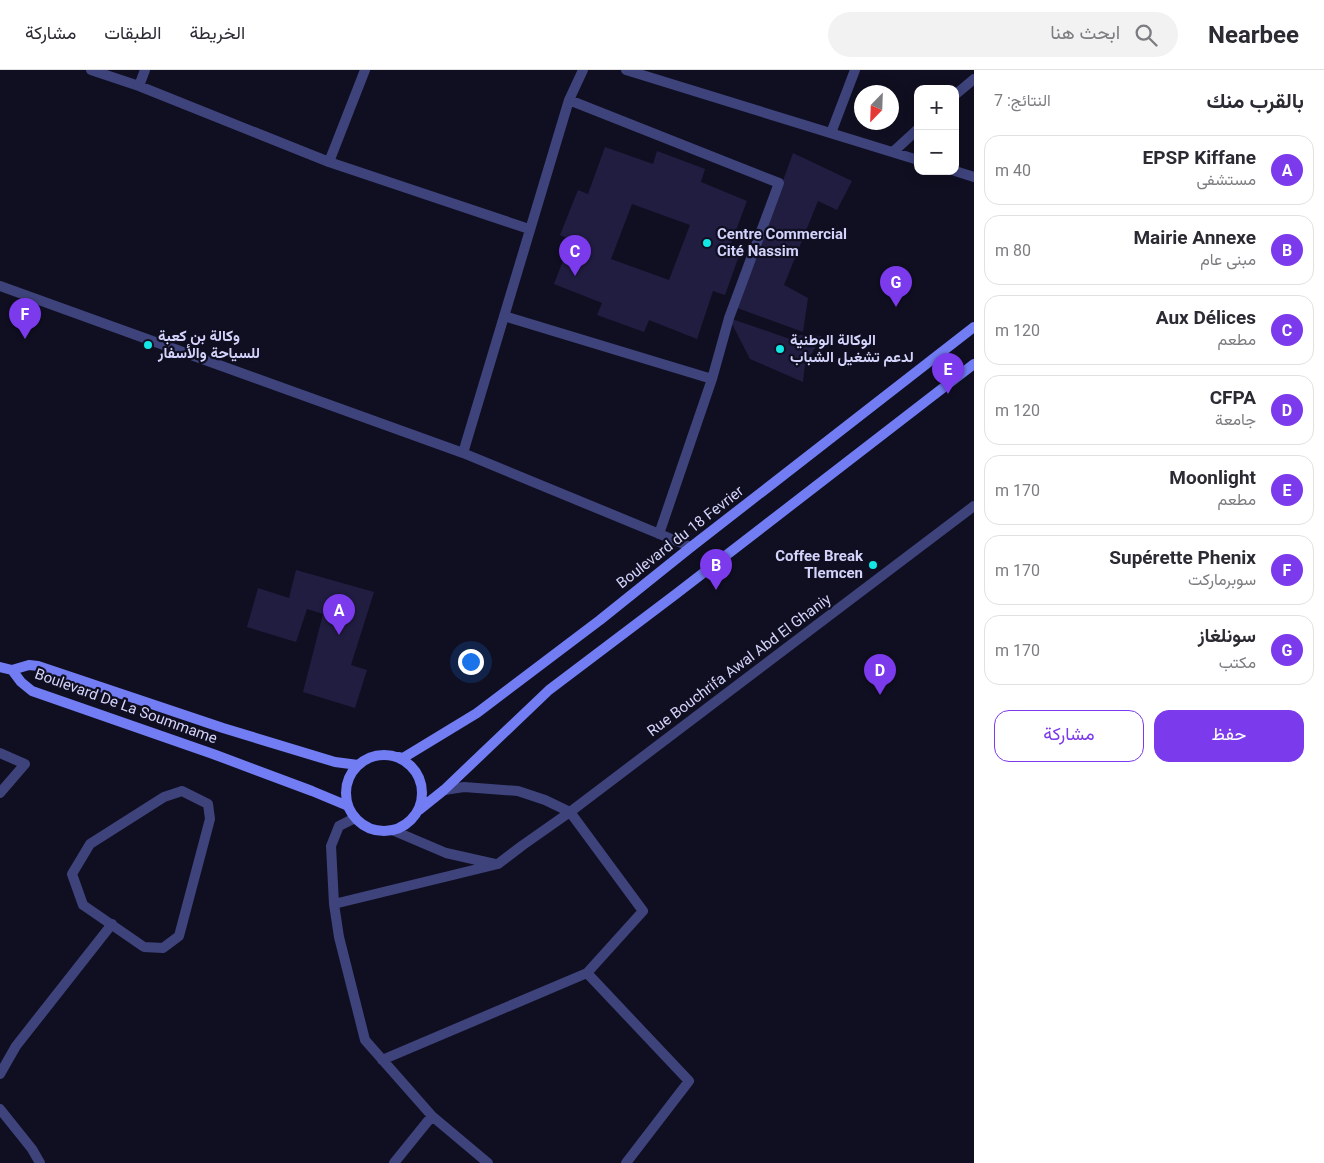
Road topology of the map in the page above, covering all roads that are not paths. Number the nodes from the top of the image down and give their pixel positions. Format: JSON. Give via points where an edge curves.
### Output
{"nodes":[{"id":1,"x":92,"y":70,"type":"edge"},
{"id":2,"x":145,"y":70,"type":"edge"},
{"id":3,"x":365,"y":70,"type":"edge"},
{"id":4,"x":583,"y":70,"type":"edge"},
{"id":5,"x":626,"y":70,"type":"edge"},
{"id":6,"x":855,"y":70,"type":"edge"},
{"id":7,"x":974,"y":79,"type":"edge"},
{"id":8,"x":139,"y":86,"type":"junction"},
{"id":9,"x":959,"y":92,"type":"edge"},
{"id":10,"x":569,"y":100,"type":"junction"},
{"id":11,"x":917,"y":130,"type":"edge"},
{"id":12,"x":831,"y":133,"type":"junction"},
{"id":13,"x":893,"y":152,"type":"junction"},
{"id":14,"x":914,"y":159,"type":"edge"},
{"id":15,"x":329,"y":162,"type":"junction"},
{"id":16,"x":959,"y":172,"type":"edge"},
{"id":17,"x":974,"y":177,"type":"edge"},
{"id":18,"x":529,"y":229,"type":"junction"},
{"id":19,"x":0,"y":286,"type":"edge"},
{"id":20,"x":504,"y":316,"type":"junction"},
{"id":21,"x":974,"y":327,"type":"edge"},
{"id":22,"x":974,"y":364,"type":"edge"},
{"id":23,"x":712,"y":379,"type":"junction"},
{"id":24,"x":462,"y":453,"type":"junction"},
{"id":25,"x":974,"y":506,"type":"edge"},
{"id":26,"x":659,"y":534,"type":"junction"},
{"id":27,"x":691,"y":546,"type":"junction"},
{"id":28,"x":0,"y":667,"type":"edge"},
{"id":29,"x":12,"y":670,"type":"junction"},
{"id":30,"x":0,"y":753,"type":"edge"},
{"id":31,"x":398,"y":757,"type":"junction"},
{"id":32,"x":358,"y":765,"type":"junction"},
{"id":33,"x":444,"y":790,"type":"junction"},
{"id":34,"x":0,"y":793,"type":"edge"},
{"id":35,"x":348,"y":806,"type":"junction"},
{"id":36,"x":419,"y":810,"type":"junction"},
{"id":37,"x":570,"y":812,"type":"junction"},
{"id":38,"x":355,"y":818,"type":"junction"},
{"id":39,"x":392,"y":830,"type":"junction"},
{"id":40,"x":498,"y":864,"type":"junction"},
{"id":41,"x":334,"y":904,"type":"junction"},
{"id":42,"x":112,"y":924,"type":"junction"},
{"id":43,"x":587,"y":973,"type":"junction"},
{"id":44,"x":382,"y":1060,"type":"junction"},
{"id":45,"x":0,"y":1074,"type":"edge"},
{"id":46,"x":0,"y":1110,"type":"edge"},
{"id":47,"x":432,"y":1116,"type":"junction"},
{"id":48,"x":40,"y":1163,"type":"edge"},
{"id":49,"x":394,"y":1163,"type":"edge"},
{"id":50,"x":488,"y":1163,"type":"edge"},
{"id":51,"x":626,"y":1163,"type":"edge"}],
"edges":[{"from":1,"to":8,"type":"street"},
{"from":2,"to":8,"type":"street"},
{"from":3,"to":15,"type":"street"},
{"from":4,"to":10,"type":"street"},
{"from":5,"to":12,"type":"street"},
{"from":6,"to":12,"type":"street"},
{"from":7,"to":9,"type":"street"},
{"from":8,"to":15,"type":"street"},
{"from":10,"to":18,"type":"street"},
{"from":10,"to":23,"type":"street","via":[[779,183],[729,318]]},
{"from":11,"to":13,"type":"street"},
{"from":12,"to":13,"type":"street"},
{"from":13,"to":14,"type":"street"},
{"from":15,"to":18,"type":"street"},
{"from":16,"to":17,"type":"street"},
{"from":18,"to":20,"type":"street"},
{"from":19,"to":24,"type":"street"},
{"from":20,"to":23,"type":"street"},
{"from":20,"to":24,"type":"street"},
{"from":21,"to":27,"type":"main road","name":"Boulevard du 18 Fevrier"},
{"from":22,"to":33,"type":"main road","via":[[549,690]]},
{"from":23,"to":26,"type":"street"},
{"from":24,"to":26,"type":"street"},
{"from":25,"to":37,"type":"street","name":"Rue Bouchrifa Awal Abd El Ghaniy"},
{"from":26,"to":27,"type":"street"},
{"from":27,"to":31,"type":"main road","name":"Boulevard du 18 Fevrier","via":[[477,713],[403,758]]},
{"from":28,"to":29,"type":"main road"},
{"from":29,"to":32,"type":"main road","name":"Boulevard De La Soummame","via":[[20,666],[38,666],[223,728],[335,762]]},
{"from":29,"to":35,"type":"main road","name":"Boulevard De La Soummame","via":[[32,690],[312,790]]},
{"from":30,"to":34,"type":"street","via":[[25,764]]},
{"from":31,"to":32,"type":"main road","via":[[376,755]]},
{"from":31,"to":36,"type":"main road","via":[[414,768],[419,777],[422,798]]},
{"from":32,"to":35,"type":"main road","via":[[347,784]]},
{"from":33,"to":36,"type":"main road"},
{"from":33,"to":37,"type":"street","via":[[464,787],[518,791]]},
{"from":35,"to":38,"type":"main road"},
{"from":36,"to":39,"type":"main road","via":[[403,826]]},
{"from":37,"to":40,"type":"street","name":"Rue Bouchrifa Awal Abd El Ghaniy"},
{"from":37,"to":43,"type":"street","via":[[643,911]]},
{"from":38,"to":39,"type":"main road","via":[[372,829]]},
{"from":38,"to":41,"type":"street","via":[[339,826],[331,846]]},
{"from":39,"to":40,"type":"street","via":[[446,853]]},
{"from":40,"to":41,"type":"street"},
{"from":41,"to":44,"type":"street","via":[[365,1040]]},
{"from":42,"to":42,"type":"street","via":[[144,947],[163,948],[179,936],[210,819],[208,804],[182,792],[164,797],[90,844],[72,874],[82,904]]},
{"from":42,"to":45,"type":"street","via":[[16,1046]]},
{"from":43,"to":44,"type":"street"},
{"from":43,"to":51,"type":"street","via":[[689,1081]]},
{"from":44,"to":47,"type":"street"},
{"from":46,"to":48,"type":"street"},
{"from":47,"to":49,"type":"street"},
{"from":47,"to":50,"type":"street"}]}
